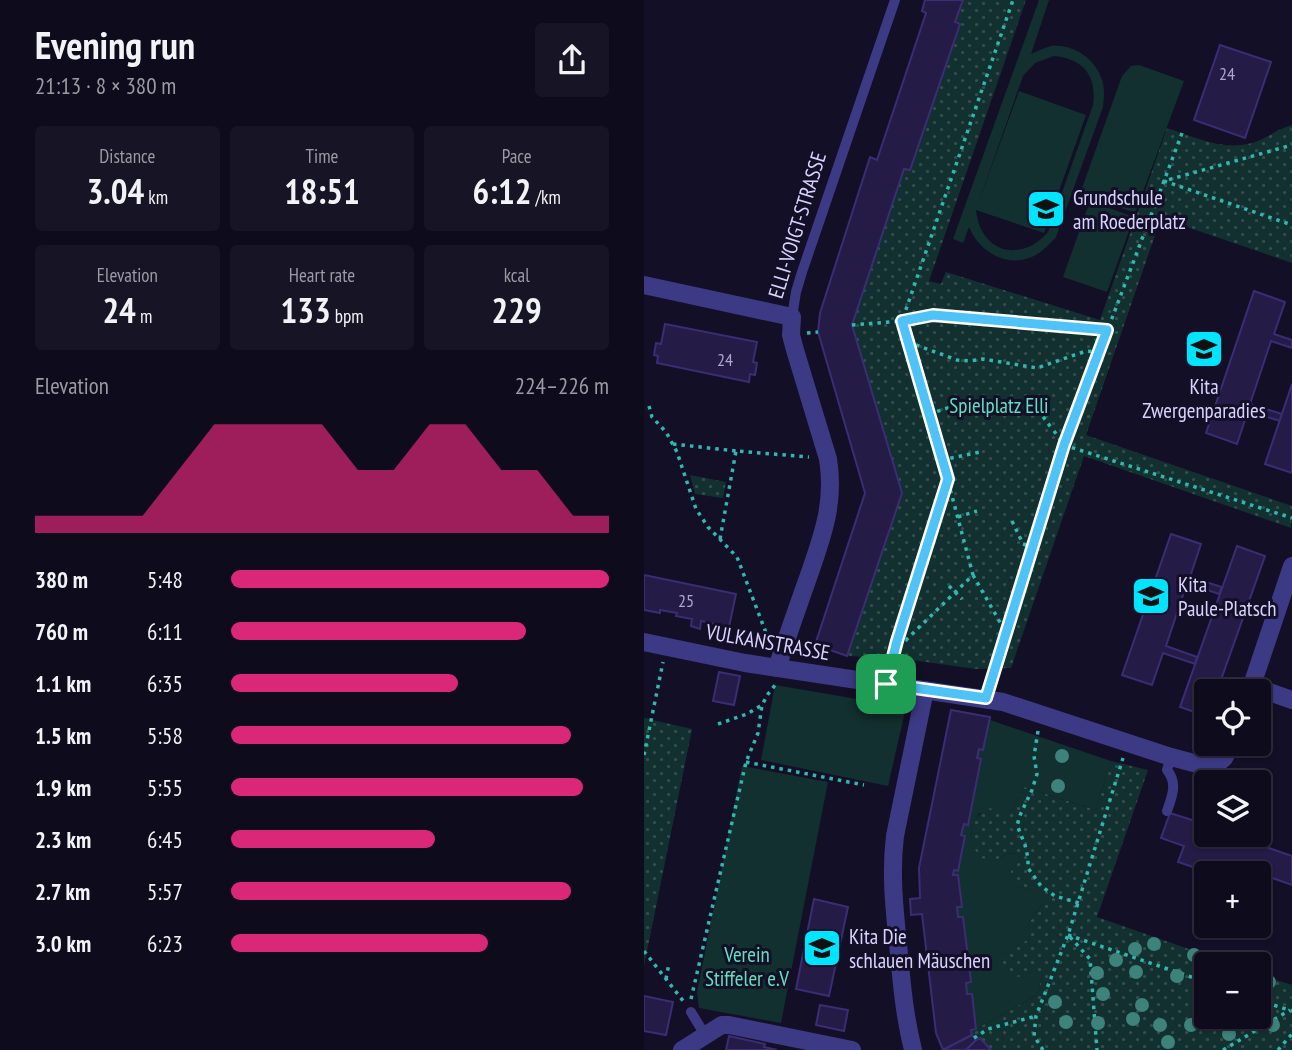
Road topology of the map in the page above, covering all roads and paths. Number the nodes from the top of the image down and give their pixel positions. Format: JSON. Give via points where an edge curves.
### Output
{"nodes":[{"id":1,"x":895,"y":0,"type":"edge"},
{"id":2,"x":1013,"y":0,"type":"edge"},
{"id":3,"x":1182,"y":133,"type":"dead end"},
{"id":4,"x":1292,"y":145,"type":"edge"},
{"id":5,"x":1164,"y":181,"type":"junction"},
{"id":6,"x":1292,"y":225,"type":"edge"},
{"id":7,"x":644,"y":285,"type":"edge"},
{"id":8,"x":792,"y":317,"type":"junction"},
{"id":9,"x":902,"y":321,"type":"junction"},
{"id":10,"x":852,"y":325,"type":"dead end"},
{"id":11,"x":1107,"y":330,"type":"junction"},
{"id":12,"x":908,"y":342,"type":"junction"},
{"id":13,"x":1099,"y":352,"type":"junction"},
{"id":14,"x":962,"y":403,"type":"dead end"},
{"id":15,"x":649,"y":407,"type":"dead end"},
{"id":16,"x":1038,"y":410,"type":"dead end"},
{"id":17,"x":929,"y":414,"type":"junction"},
{"id":18,"x":673,"y":444,"type":"junction"},
{"id":19,"x":1064,"y":445,"type":"junction"},
{"id":20,"x":736,"y":451,"type":"junction"},
{"id":21,"x":980,"y":452,"type":"dead end"},
{"id":22,"x":828,"y":459,"type":"junction"},
{"id":23,"x":942,"y":460,"type":"junction"},
{"id":24,"x":948,"y":479,"type":"junction"},
{"id":25,"x":977,"y":511,"type":"dead end"},
{"id":26,"x":958,"y":517,"type":"junction"},
{"id":27,"x":1292,"y":518,"type":"edge"},
{"id":28,"x":1012,"y":521,"type":"dead end"},
{"id":29,"x":720,"y":539,"type":"junction"},
{"id":30,"x":1032,"y":547,"type":"junction"},
{"id":31,"x":1292,"y":566,"type":"edge"},
{"id":32,"x":973,"y":575,"type":"junction"},
{"id":33,"x":949,"y":586,"type":"dead end"},
{"id":34,"x":956,"y":593,"type":"junction"},
{"id":35,"x":962,"y":599,"type":"dead end"},
{"id":36,"x":1006,"y":633,"type":"junction"},
{"id":37,"x":897,"y":641,"type":"junction"},
{"id":38,"x":644,"y":642,"type":"edge"},
{"id":39,"x":666,"y":647,"type":"junction"},
{"id":40,"x":779,"y":661,"type":"junction"},
{"id":41,"x":1254,"y":679,"type":"edge"},
{"id":42,"x":886,"y":684,"type":"junction"},
{"id":43,"x":925,"y":690,"type":"junction"},
{"id":44,"x":1271,"y":694,"type":"edge"},
{"id":45,"x":986,"y":698,"type":"junction"},
{"id":46,"x":1292,"y":699,"type":"edge"},
{"id":47,"x":762,"y":705,"type":"junction"},
{"id":48,"x":644,"y":715,"type":"edge"},
{"id":49,"x":1043,"y":715,"type":"junction"},
{"id":50,"x":652,"y":716,"type":"junction"},
{"id":51,"x":718,"y":724,"type":"dead end"},
{"id":52,"x":644,"y":755,"type":"edge"},
{"id":53,"x":1225,"y":756,"type":"edge"},
{"id":54,"x":1171,"y":758,"type":"junction"},
{"id":55,"x":746,"y":762,"type":"junction"},
{"id":56,"x":1120,"y":766,"type":"dead end"},
{"id":57,"x":864,"y":785,"type":"dead end"},
{"id":58,"x":1167,"y":811,"type":"dead end"},
{"id":59,"x":1079,"y":903,"type":"junction"},
{"id":60,"x":1068,"y":935,"type":"junction"},
{"id":61,"x":644,"y":951,"type":"edge"},
{"id":62,"x":669,"y":963,"type":"dead end"},
{"id":63,"x":1194,"y":978,"type":"edge"},
{"id":64,"x":666,"y":979,"type":"junction"},
{"id":65,"x":1271,"y":1004,"type":"edge"},
{"id":66,"x":1291,"y":1011,"type":"edge"},
{"id":67,"x":691,"y":1012,"type":"dead end"},
{"id":68,"x":1036,"y":1016,"type":"junction"},
{"id":69,"x":1292,"y":1034,"type":"edge"},
{"id":70,"x":705,"y":1035,"type":"junction"},
{"id":71,"x":974,"y":1038,"type":"dead end"},
{"id":72,"x":682,"y":1050,"type":"edge"},
{"id":73,"x":852,"y":1050,"type":"edge"},
{"id":74,"x":913,"y":1050,"type":"edge"},
{"id":75,"x":1043,"y":1050,"type":"edge"},
{"id":76,"x":1097,"y":1050,"type":"edge"},
{"id":77,"x":1223,"y":1050,"type":"edge"},
{"id":78,"x":1278,"y":1050,"type":"edge"}],
"edges":[{"from":1,"to":8,"type":"lane","name":"ELLI-VOIGT-STRASSE","via":[[802,272]]},
{"from":2,"to":9,"type":"path"},
{"from":3,"to":5,"type":"path"},
{"from":4,"to":5,"type":"path"},
{"from":5,"to":6,"type":"path"},
{"from":5,"to":11,"type":"path"},
{"from":7,"to":8,"type":"street"},
{"from":8,"to":22,"type":"street","name":"ELLI-VOIGT-STRASSE","via":[[795,350]]},
{"from":9,"to":10,"type":"path"},
{"from":9,"to":11,"type":"path","via":[[933,315]]},
{"from":9,"to":12,"type":"path"},
{"from":11,"to":13,"type":"path"},
{"from":12,"to":13,"type":"path","via":[[957,360],[983,359],[1037,368],[1086,351]]},
{"from":12,"to":17,"type":"path"},
{"from":13,"to":19,"type":"path"},
{"from":14,"to":17,"type":"path"},
{"from":15,"to":18,"type":"path"},
{"from":16,"to":19,"type":"path"},
{"from":17,"to":23,"type":"path"},
{"from":18,"to":20,"type":"path"},
{"from":18,"to":29,"type":"path","via":[[696,509]]},
{"from":19,"to":27,"type":"path"},
{"from":19,"to":30,"type":"path"},
{"from":20,"to":22,"type":"path"},
{"from":20,"to":29,"type":"path"},
{"from":21,"to":23,"type":"path"},
{"from":22,"to":40,"type":"street","name":"ELLI-VOIGT-STRASSE","via":[[831,494],[825,530]]},
{"from":23,"to":24,"type":"path"},
{"from":24,"to":26,"type":"path"},
{"from":24,"to":37,"type":"path"},
{"from":25,"to":26,"type":"path"},
{"from":26,"to":32,"type":"path"},
{"from":28,"to":30,"type":"path","via":[[1023,544]]},
{"from":29,"to":40,"type":"path","via":[[737,557]]},
{"from":30,"to":36,"type":"path"},
{"from":31,"to":41,"type":"street"},
{"from":32,"to":34,"type":"path"},
{"from":32,"to":36,"type":"path"},
{"from":33,"to":34,"type":"path"},
{"from":34,"to":35,"type":"path"},
{"from":34,"to":37,"type":"path","via":[[906,640]]},
{"from":36,"to":45,"type":"path"},
{"from":37,"to":42,"type":"path"},
{"from":38,"to":39,"type":"street","name":"VULKANSTRASSE"},
{"from":39,"to":40,"type":"street","name":"VULKANSTRASSE"},
{"from":39,"to":50,"type":"path"},
{"from":40,"to":42,"type":"street","name":"VULKANSTRASSE"},
{"from":40,"to":47,"type":"path","via":[[775,685]]},
{"from":42,"to":43,"type":"street","name":"VULKANSTRASSE"},
{"from":43,"to":45,"type":"street","name":"VULKANSTRASSE"},
{"from":43,"to":74,"type":"street","via":[[892,859],[892,895]]},
{"from":44,"to":46,"type":"street"},
{"from":45,"to":49,"type":"street","name":"VULKANSTRASSE"},
{"from":47,"to":51,"type":"path"},
{"from":47,"to":55,"type":"path","via":[[758,733]]},
{"from":48,"to":50,"type":"path"},
{"from":49,"to":54,"type":"street","name":"VULKANSTRASSE"},
{"from":49,"to":59,"type":"path","via":[[1036,736],[1037,774],[1017,825],[1028,868],[1041,886]]},
{"from":50,"to":52,"type":"path"},
{"from":53,"to":54,"type":"street","name":"VULKANSTRASSE","via":[[1217,764],[1205,766]]},
{"from":54,"to":58,"type":"lane","via":[[1167,770],[1174,791]]},
{"from":55,"to":57,"type":"path"},
{"from":55,"to":64,"type":"path","via":[[689,1008]]},
{"from":56,"to":59,"type":"path"},
{"from":59,"to":60,"type":"path"},
{"from":60,"to":63,"type":"path"},
{"from":60,"to":68,"type":"path"},
{"from":60,"to":76,"type":"path","via":[[1090,959]]},
{"from":61,"to":64,"type":"path"},
{"from":62,"to":64,"type":"path"},
{"from":65,"to":66,"type":"path"},
{"from":66,"to":77,"type":"path"},
{"from":67,"to":70,"type":"lane"},
{"from":68,"to":71,"type":"path"},
{"from":68,"to":75,"type":"path","via":[[1034,1036]]},
{"from":69,"to":78,"type":"path"},
{"from":70,"to":72,"type":"street"},
{"from":70,"to":73,"type":"street","via":[[729,1025]]}]}
